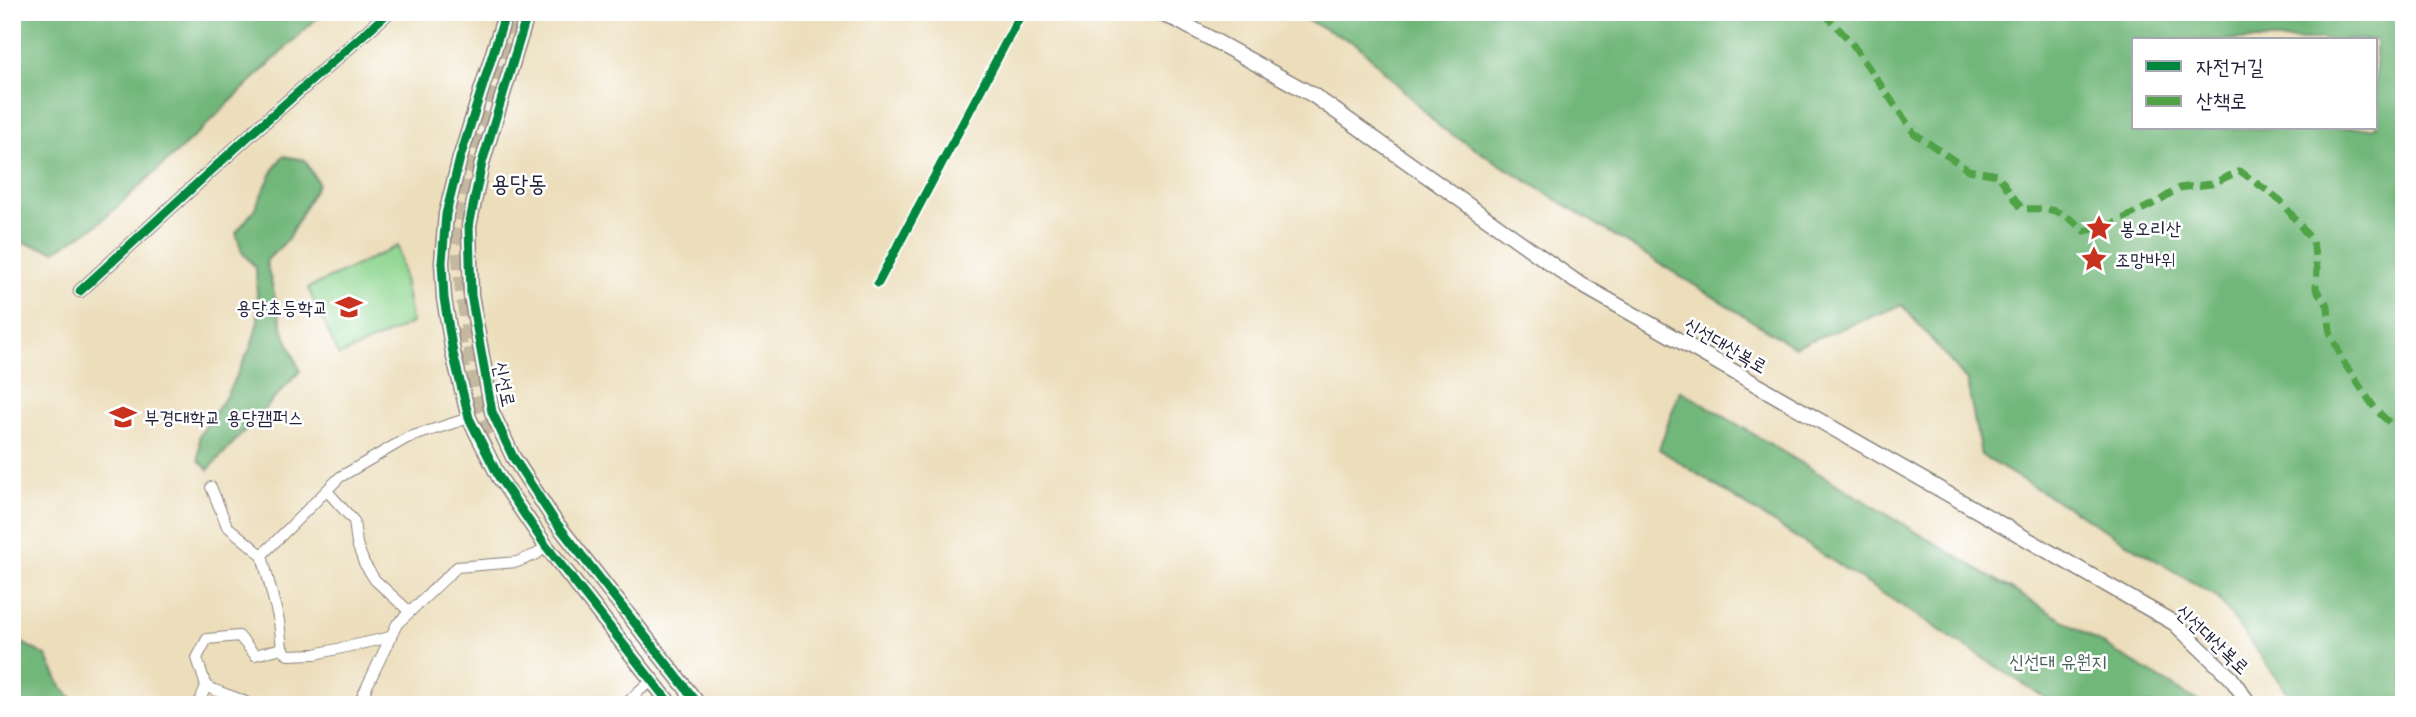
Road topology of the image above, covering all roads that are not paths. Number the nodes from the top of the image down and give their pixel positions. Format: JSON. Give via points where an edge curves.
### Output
{"nodes":[{"id":1,"x":389,"y":12,"type":"edge"},
{"id":2,"x":506,"y":12,"type":"edge"},
{"id":3,"x":528,"y":12,"type":"edge"},
{"id":4,"x":1022,"y":12,"type":"edge"},
{"id":5,"x":1156,"y":12,"type":"edge"},
{"id":6,"x":1173,"y":16,"type":"edge"},
{"id":7,"x":878,"y":283,"type":"dead end"},
{"id":8,"x":80,"y":292,"type":"dead end"},
{"id":9,"x":469,"y":418,"type":"junction"},
{"id":10,"x":505,"y":444,"type":"junction"},
{"id":11,"x":486,"y":454,"type":"junction"},
{"id":12,"x":211,"y":487,"type":"dead end"},
{"id":13,"x":327,"y":491,"type":"junction"},
{"id":14,"x":546,"y":545,"type":"junction"},
{"id":15,"x":262,"y":555,"type":"junction"},
{"id":16,"x":410,"y":612,"type":"junction"},
{"id":17,"x":391,"y":637,"type":"junction"},
{"id":18,"x":282,"y":648,"type":"junction"},
{"id":19,"x":653,"y":681,"type":"junction"},
{"id":20,"x":206,"y":686,"type":"junction"},
{"id":21,"x":198,"y":705,"type":"edge"},
{"id":22,"x":251,"y":705,"type":"edge"},
{"id":23,"x":358,"y":705,"type":"edge"},
{"id":24,"x":625,"y":705,"type":"edge"},
{"id":25,"x":671,"y":705,"type":"edge"},
{"id":26,"x":699,"y":705,"type":"edge"},
{"id":27,"x":2250,"y":705,"type":"edge"}],
"edges":[{"from":1,"to":8,"type":"street"},
{"from":2,"to":9,"type":"main road","via":[[446,214],[444,298]]},
{"from":3,"to":10,"type":"main road","name":"신선로","via":[[482,163],[469,226],[471,295],[478,338],[492,412]]},
{"from":4,"to":7,"type":"street"},
{"from":5,"to":6,"type":"main road","name":"신선대산복로"},
{"from":6,"to":27,"type":"main road","name":"신선대산복로","via":[[1313,95],[1575,281],[2174,623],[2231,678]]},
{"from":9,"to":11,"type":"main road"},
{"from":9,"to":13,"type":"street","via":[[407,438],[340,477]]},
{"from":10,"to":11,"type":"main road"},
{"from":10,"to":26,"type":"main road","name":"신선로","via":[[554,520]]},
{"from":11,"to":14,"type":"main road"},
{"from":12,"to":15,"type":"street","via":[[227,526]]},
{"from":13,"to":15,"type":"street"},
{"from":13,"to":16,"type":"street","via":[[354,521],[357,544],[375,580]]},
{"from":14,"to":16,"type":"street","via":[[517,562],[457,567]]},
{"from":14,"to":19,"type":"main road"},
{"from":15,"to":18,"type":"street"},
{"from":16,"to":17,"type":"street"},
{"from":17,"to":18,"type":"street","via":[[315,654],[288,655]]},
{"from":17,"to":23,"type":"street"},
{"from":18,"to":20,"type":"street","via":[[255,655],[239,636],[207,639],[197,658]]},
{"from":19,"to":24,"type":"street"},
{"from":19,"to":25,"type":"main road"},
{"from":20,"to":21,"type":"street"},
{"from":20,"to":22,"type":"street"}]}
